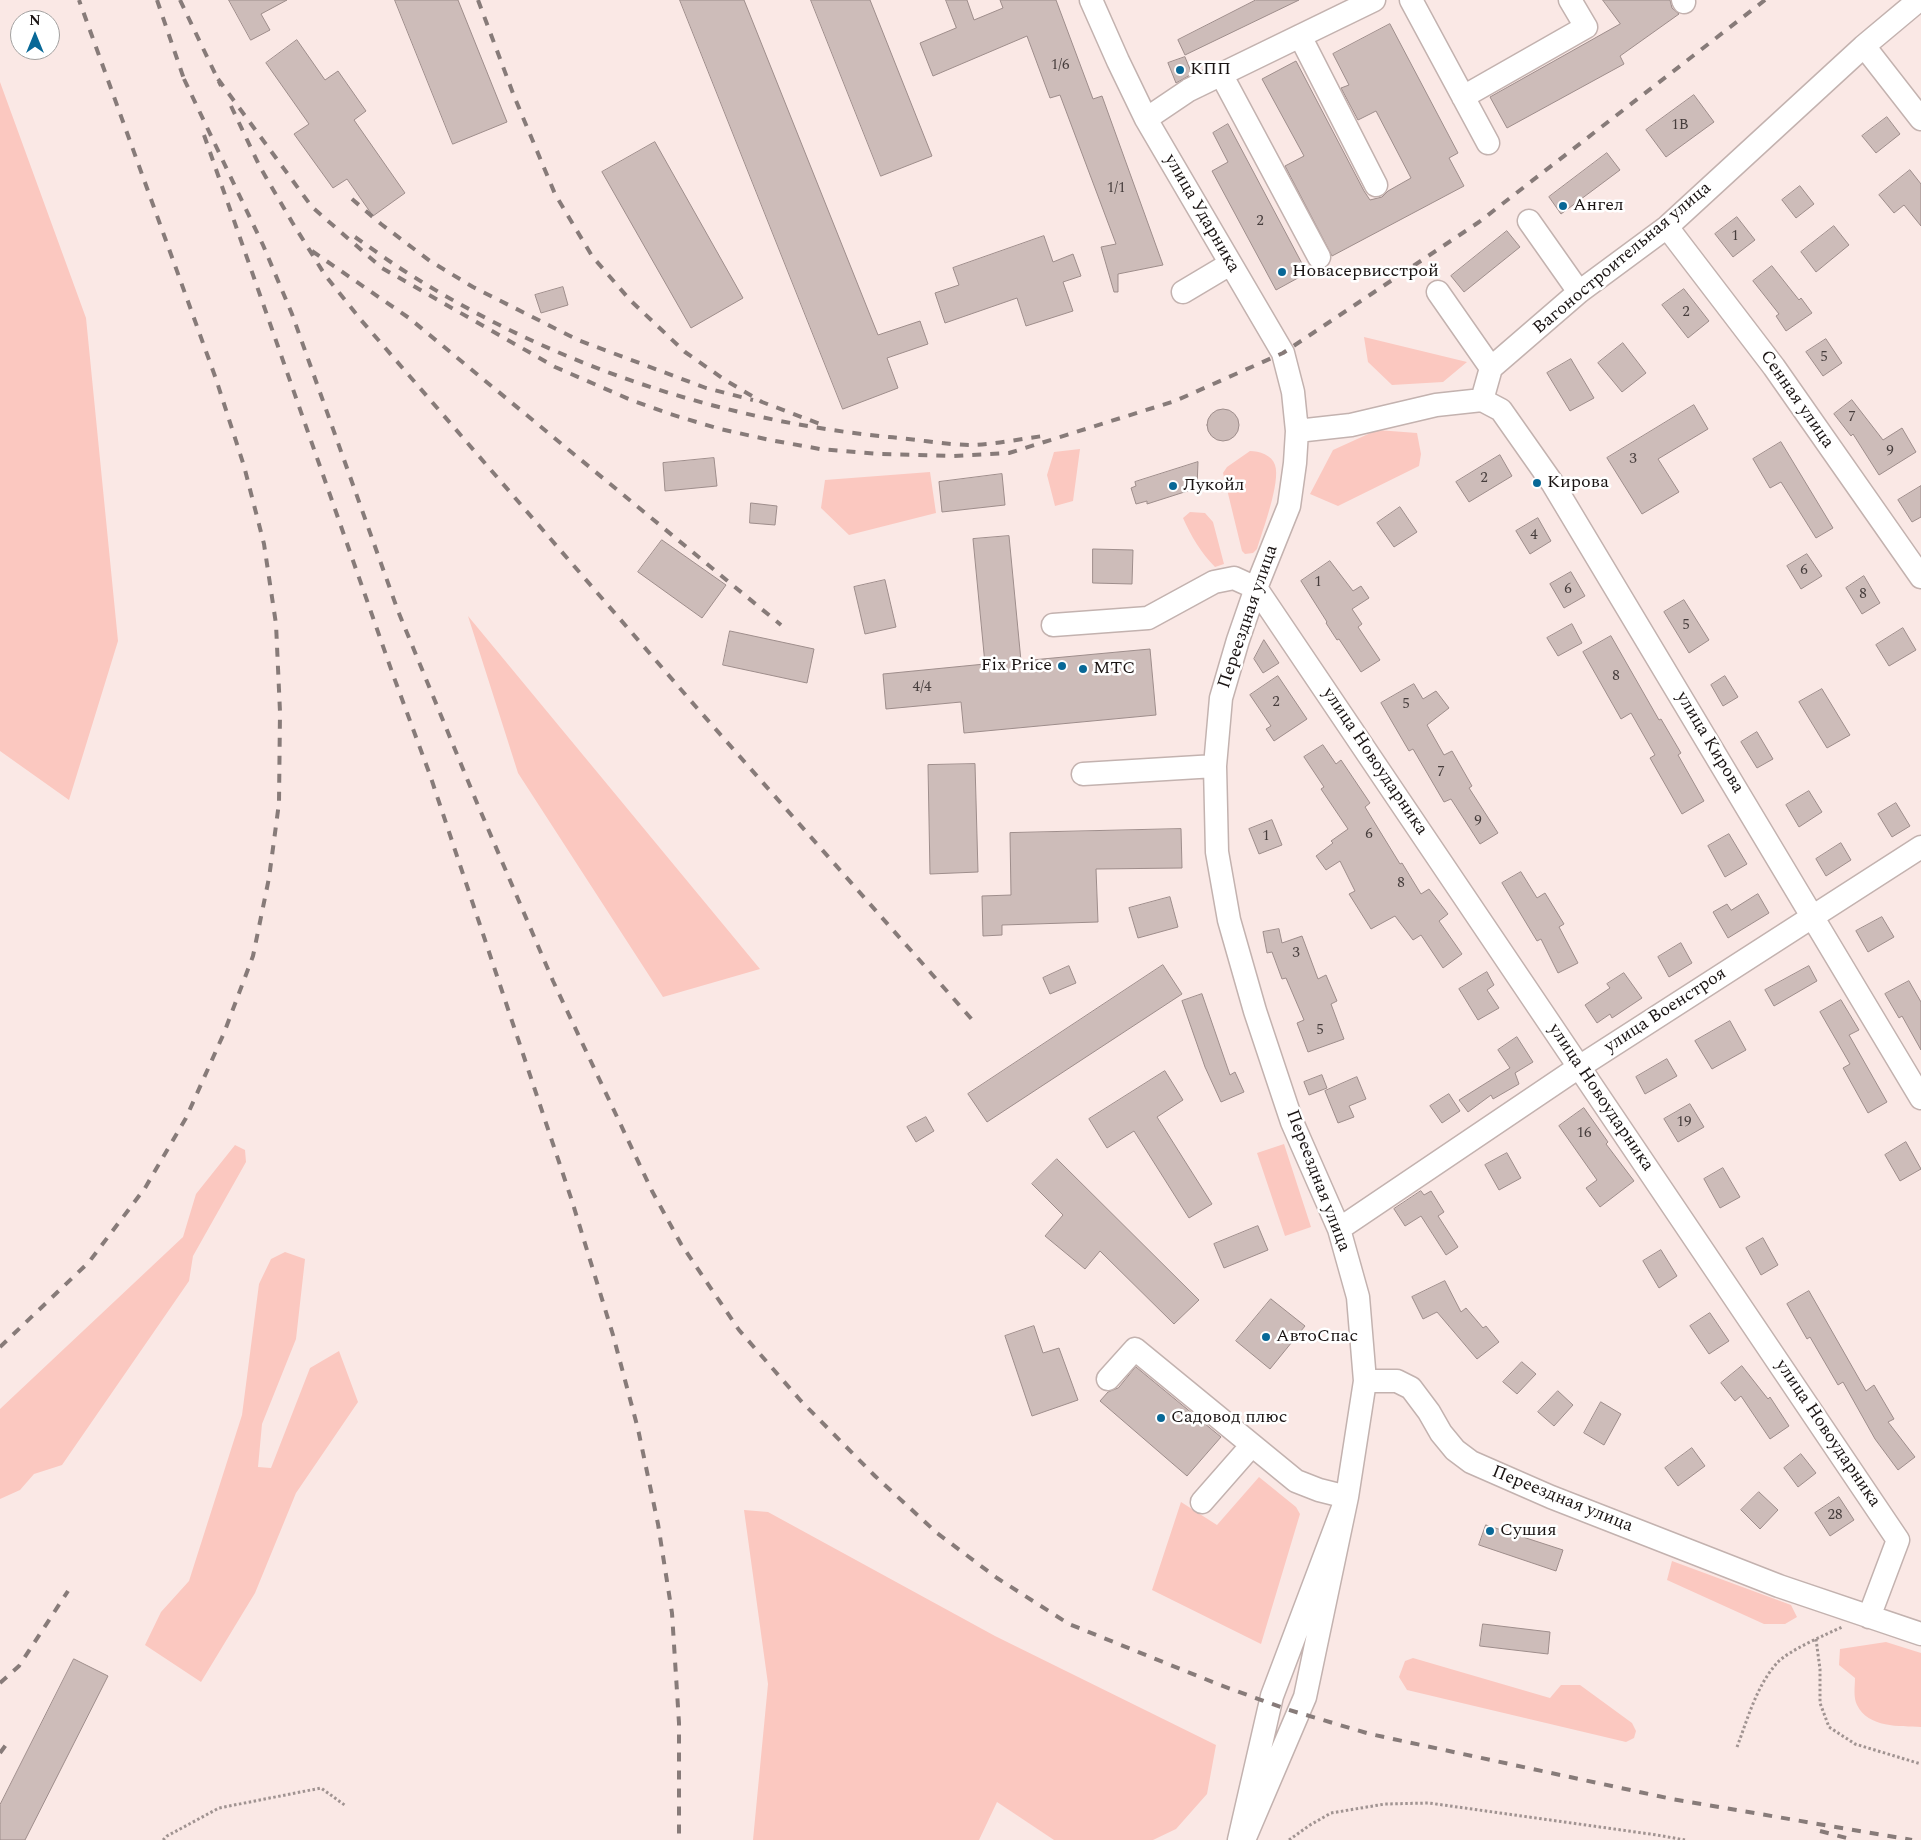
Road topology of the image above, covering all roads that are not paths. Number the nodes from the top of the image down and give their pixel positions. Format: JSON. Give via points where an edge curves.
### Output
{"nodes":[{"id":1,"x":1091,"y":0,"type":"edge"},
{"id":2,"x":1374,"y":0,"type":"edge"},
{"id":3,"x":1410,"y":0,"type":"edge"},
{"id":4,"x":1570,"y":0,"type":"edge"},
{"id":5,"x":1919,"y":0,"type":"edge"},
{"id":6,"x":1300,"y":36,"type":"junction"},
{"id":7,"x":1864,"y":46,"type":"junction"},
{"id":8,"x":1221,"y":74,"type":"junction"},
{"id":9,"x":1463,"y":97,"type":"junction"},
{"id":10,"x":1146,"y":119,"type":"junction"},
{"id":11,"x":1921,"y":119,"type":"edge"},
{"id":12,"x":1488,"y":143,"type":"dead end"},
{"id":13,"x":1376,"y":186,"type":"dead end"},
{"id":14,"x":1529,"y":221,"type":"dead end"},
{"id":15,"x":1667,"y":227,"type":"junction"},
{"id":16,"x":1318,"y":257,"type":"dead end"},
{"id":17,"x":1230,"y":264,"type":"junction"},
{"id":18,"x":1183,"y":292,"type":"dead end"},
{"id":19,"x":1438,"y":292,"type":"dead end"},
{"id":20,"x":1579,"y":292,"type":"junction"},
{"id":21,"x":1491,"y":368,"type":"junction"},
{"id":22,"x":1482,"y":400,"type":"junction"},
{"id":23,"x":1297,"y":431,"type":"junction"},
{"id":24,"x":1921,"y":577,"type":"edge"},
{"id":25,"x":1256,"y":588,"type":"junction"},
{"id":26,"x":1053,"y":625,"type":"dead end"},
{"id":27,"x":1215,"y":766,"type":"junction"},
{"id":28,"x":1083,"y":774,"type":"dead end"},
{"id":29,"x":1921,"y":847,"type":"edge"},
{"id":30,"x":1814,"y":917,"type":"junction"},
{"id":31,"x":1579,"y":1067,"type":"junction"},
{"id":32,"x":1921,"y":1098,"type":"edge"},
{"id":33,"x":1339,"y":1229,"type":"junction"},
{"id":34,"x":1108,"y":1379,"type":"dead end"},
{"id":35,"x":1365,"y":1381,"type":"junction"},
{"id":36,"x":1252,"y":1445,"type":"junction"},
{"id":37,"x":1347,"y":1496,"type":"junction"},
{"id":38,"x":1202,"y":1502,"type":"dead end"},
{"id":39,"x":1868,"y":1617,"type":"junction"},
{"id":40,"x":1921,"y":1634,"type":"edge"},
{"id":41,"x":1239,"y":1840,"type":"edge"},
{"id":42,"x":1244,"y":1840,"type":"edge"}],
"edges":[{"from":1,"to":10,"type":"street","name":"улица Ударника"},
{"from":2,"to":6,"type":"street"},
{"from":3,"to":9,"type":"street"},
{"from":4,"to":9,"type":"street","via":[[1586,27]]},
{"from":5,"to":7,"type":"street","name":"Вагоностроительная улица"},
{"from":6,"to":8,"type":"street"},
{"from":6,"to":13,"type":"street"},
{"from":7,"to":11,"type":"street"},
{"from":7,"to":15,"type":"street","name":"Вагоностроительная улица"},
{"from":8,"to":10,"type":"street","via":[[1189,90]]},
{"from":8,"to":16,"type":"street"},
{"from":9,"to":12,"type":"street"},
{"from":10,"to":17,"type":"street","name":"улица Ударника"},
{"from":14,"to":20,"type":"street"},
{"from":15,"to":20,"type":"street","name":"Вагоностроительная улица"},
{"from":15,"to":24,"type":"street","name":"Сенная улица","via":[[1774,367]]},
{"from":17,"to":18,"type":"street"},
{"from":17,"to":23,"type":"street","name":"улица Ударника","via":[[1283,354],[1293,392]]},
{"from":19,"to":21,"type":"street"},
{"from":20,"to":21,"type":"street","name":"Вагоностроительная улица"},
{"from":21,"to":22,"type":"street"},
{"from":22,"to":23,"type":"street","via":[[1436,405],[1351,425]]},
{"from":22,"to":30,"type":"street","name":"улица Кирова","via":[[1501,410],[1553,484]]},
{"from":23,"to":25,"type":"street","name":"Переездная улица","via":[[1288,506]]},
{"from":25,"to":26,"type":"street","via":[[1234,578],[1214,582],[1148,618]]},
{"from":25,"to":27,"type":"street","name":"Переездная улица","via":[[1221,698]]},
{"from":25,"to":31,"type":"street","name":"улица Новоударника"},
{"from":27,"to":28,"type":"street"},
{"from":27,"to":33,"type":"street","name":"Переездная улица","via":[[1217,852],[1229,920],[1292,1122]]},
{"from":29,"to":30,"type":"street","name":"улица Военстроя"},
{"from":30,"to":31,"type":"street","name":"улица Военстроя"},
{"from":30,"to":32,"type":"street","name":"улица Кирова"},
{"from":31,"to":33,"type":"street","name":"улица Военстроя"},
{"from":31,"to":39,"type":"street","name":"улица Новоударника","via":[[1898,1540]]},
{"from":33,"to":35,"type":"street","name":"Переездная улица","via":[[1358,1297]]},
{"from":34,"to":36,"type":"street","via":[[1135,1350]]},
{"from":35,"to":37,"type":"street"},
{"from":35,"to":39,"type":"street","name":"Переездная улица","via":[[1397,1381],[1411,1388],[1441,1433],[1471,1462],[1551,1498]]},
{"from":36,"to":37,"type":"street","via":[[1296,1481]]},
{"from":36,"to":38,"type":"street"},
{"from":37,"to":41,"type":"street","via":[[1272,1696]]},
{"from":37,"to":42,"type":"street","via":[[1305,1698]]},
{"from":39,"to":40,"type":"street","name":"Переездная улица"}]}
